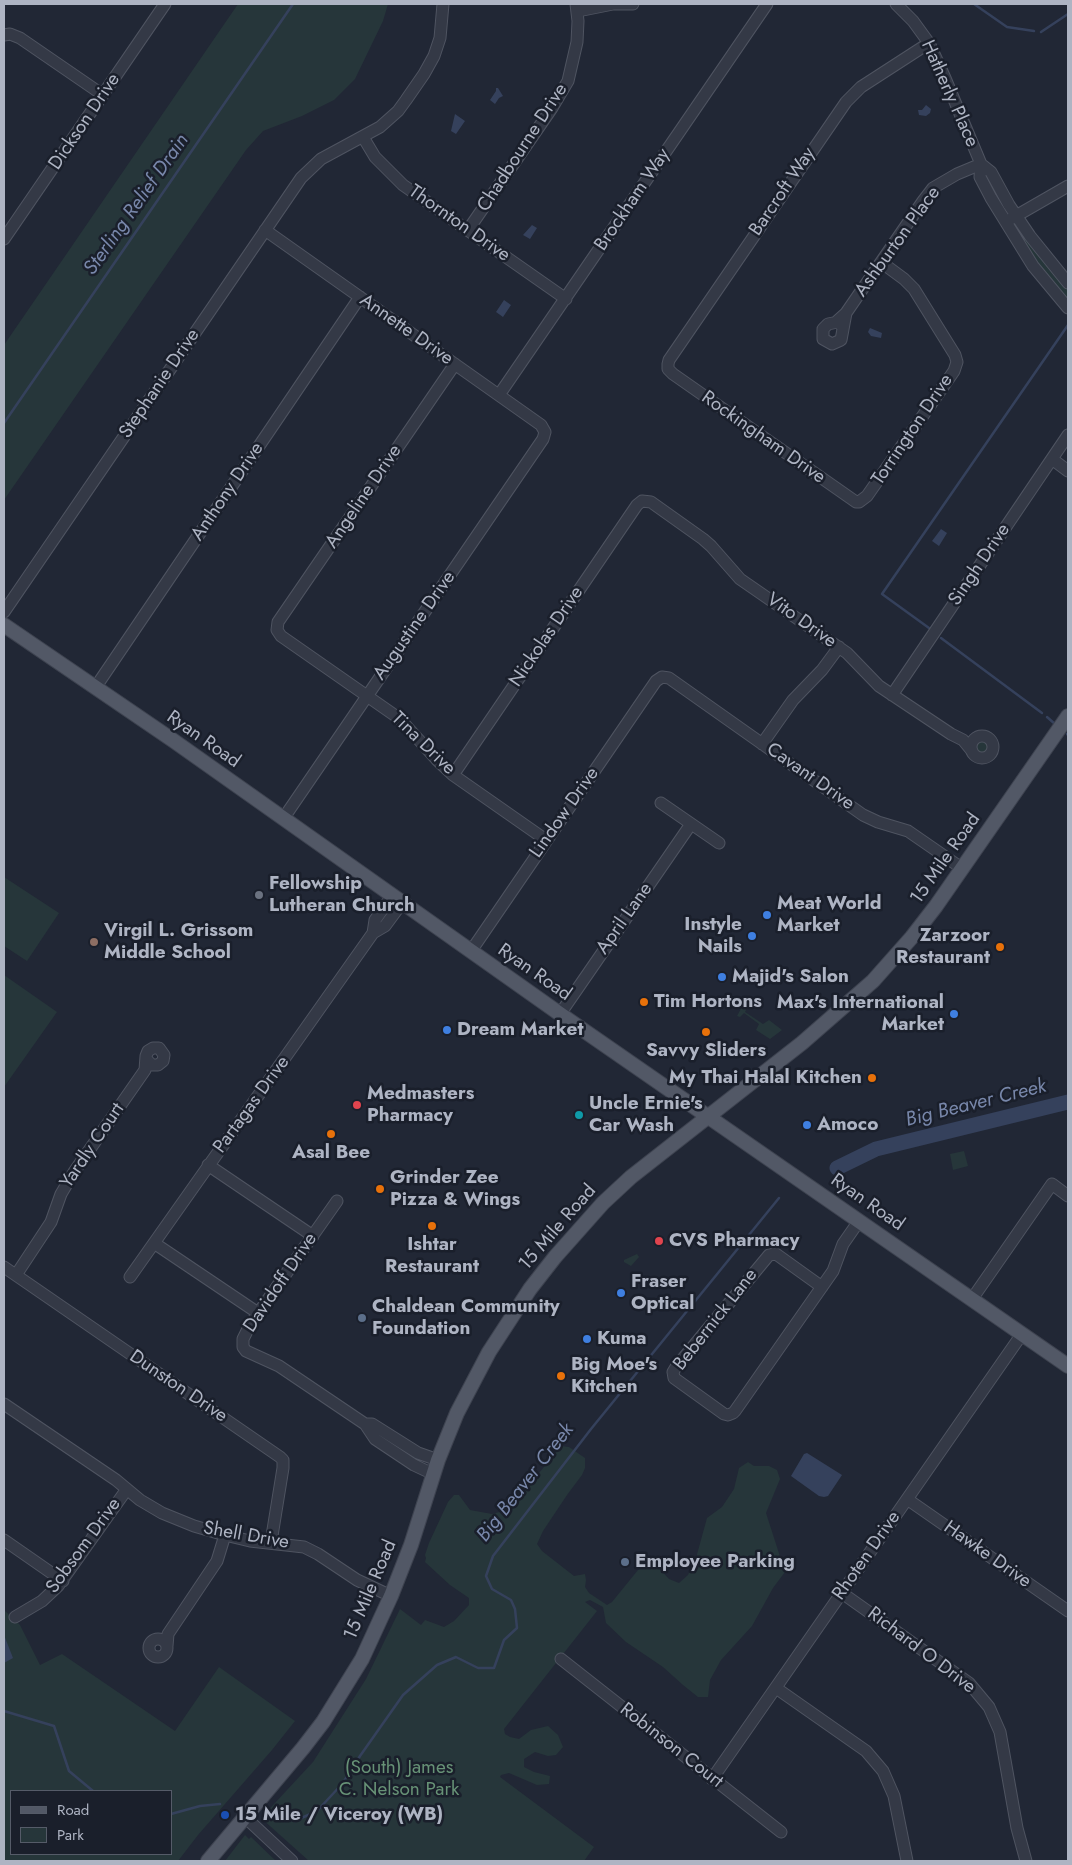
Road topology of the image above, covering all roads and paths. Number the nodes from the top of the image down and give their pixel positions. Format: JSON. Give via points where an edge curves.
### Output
{"nodes":[{"id":1,"x":165,"y":4,"type":"edge"},
{"id":2,"x":443,"y":4,"type":"edge"},
{"id":3,"x":621,"y":4,"type":"edge"},
{"id":4,"x":767,"y":4,"type":"edge"},
{"id":5,"x":896,"y":4,"type":"edge"},
{"id":6,"x":577,"y":7,"type":"edge"},
{"id":7,"x":5,"y":34,"type":"edge"},
{"id":8,"x":929,"y":44,"type":"junction"},
{"id":9,"x":103,"y":95,"type":"junction"},
{"id":10,"x":363,"y":137,"type":"junction"},
{"id":11,"x":980,"y":164,"type":"junction"},
{"id":12,"x":1068,"y":186,"type":"edge"},
{"id":13,"x":1016,"y":216,"type":"junction"},
{"id":14,"x":1006,"y":222,"type":"junction"},
{"id":15,"x":265,"y":230,"type":"junction"},
{"id":16,"x":468,"y":230,"type":"junction"},
{"id":17,"x":4,"y":239,"type":"edge"},
{"id":18,"x":881,"y":262,"type":"junction"},
{"id":19,"x":1068,"y":283,"type":"edge"},
{"id":20,"x":360,"y":297,"type":"junction"},
{"id":21,"x":566,"y":299,"type":"junction"},
{"id":22,"x":1068,"y":308,"type":"edge"},
{"id":23,"x":839,"y":324,"type":"dead end"},
{"id":24,"x":455,"y":364,"type":"junction"},
{"id":25,"x":668,"y":369,"type":"joint"},
{"id":26,"x":499,"y":395,"type":"junction"},
{"id":27,"x":545,"y":432,"type":"joint"},
{"id":28,"x":1068,"y":435,"type":"edge"},
{"id":29,"x":1052,"y":459,"type":"junction"},
{"id":30,"x":1068,"y":471,"type":"edge"},
{"id":31,"x":642,"y":501,"type":"joint"},
{"id":32,"x":859,"y":502,"type":"joint"},
{"id":33,"x":4,"y":612,"type":"edge"},
{"id":34,"x":4,"y":625,"type":"edge"},
{"id":35,"x":277,"y":630,"type":"joint"},
{"id":36,"x":839,"y":647,"type":"junction"},
{"id":37,"x":662,"y":677,"type":"joint"},
{"id":38,"x":95,"y":688,"type":"junction"},
{"id":39,"x":892,"y":695,"type":"junction"},
{"id":40,"x":367,"y":696,"type":"junction"},
{"id":41,"x":1068,"y":716,"type":"edge"},
{"id":42,"x":977,"y":738,"type":"junction"},
{"id":43,"x":963,"y":740,"type":"junction"},
{"id":44,"x":762,"y":744,"type":"junction"},
{"id":45,"x":972,"y":751,"type":"junction"},
{"id":46,"x":453,"y":775,"type":"junction"},
{"id":47,"x":661,"y":803,"type":"dead end"},
{"id":48,"x":283,"y":819,"type":"junction"},
{"id":49,"x":691,"y":824,"type":"junction"},
{"id":50,"x":546,"y":840,"type":"junction"},
{"id":51,"x":719,"y":843,"type":"dead end"},
{"id":52,"x":963,"y":869,"type":"junction"},
{"id":53,"x":397,"y":899,"type":"junction"},
{"id":54,"x":471,"y":951,"type":"junction"},
{"id":55,"x":560,"y":1014,"type":"junction"},
{"id":56,"x":149,"y":1065,"type":"dead end"},
{"id":57,"x":709,"y":1116,"type":"junction"},
{"id":58,"x":208,"y":1165,"type":"junction"},
{"id":59,"x":1068,"y":1196,"type":"edge"},
{"id":60,"x":337,"y":1201,"type":"dead end"},
{"id":61,"x":859,"y":1220,"type":"junction"},
{"id":62,"x":313,"y":1236,"type":"junction"},
{"id":63,"x":154,"y":1242,"type":"junction"},
{"id":64,"x":4,"y":1267,"type":"edge"},
{"id":65,"x":16,"y":1275,"type":"junction"},
{"id":66,"x":130,"y":1277,"type":"dead end"},
{"id":67,"x":822,"y":1287,"type":"junction"},
{"id":68,"x":972,"y":1299,"type":"junction"},
{"id":69,"x":258,"y":1313,"type":"junction"},
{"id":70,"x":1022,"y":1334,"type":"junction"},
{"id":71,"x":1068,"y":1366,"type":"edge"},
{"id":72,"x":4,"y":1404,"type":"edge"},
{"id":73,"x":364,"y":1424,"type":"junction"},
{"id":74,"x":438,"y":1460,"type":"junction"},
{"id":75,"x":433,"y":1474,"type":"junction"},
{"id":76,"x":126,"y":1489,"type":"junction"},
{"id":77,"x":907,"y":1500,"type":"junction"},
{"id":78,"x":224,"y":1535,"type":"junction"},
{"id":79,"x":4,"y":1540,"type":"edge"},
{"id":80,"x":271,"y":1542,"type":"junction"},
{"id":81,"x":63,"y":1581,"type":"junction"},
{"id":82,"x":842,"y":1593,"type":"junction"},
{"id":83,"x":391,"y":1596,"type":"junction"},
{"id":84,"x":1068,"y":1611,"type":"edge"},
{"id":85,"x":15,"y":1617,"type":"dead end"},
{"id":86,"x":164,"y":1640,"type":"dead end"},
{"id":87,"x":560,"y":1659,"type":"dead end"},
{"id":88,"x":776,"y":1688,"type":"junction"},
{"id":89,"x":712,"y":1779,"type":"junction"},
{"id":90,"x":245,"y":1817,"type":"junction"},
{"id":91,"x":781,"y":1832,"type":"dead end"},
{"id":92,"x":208,"y":1861,"type":"edge"},
{"id":93,"x":292,"y":1861,"type":"edge"},
{"id":94,"x":907,"y":1861,"type":"edge"},
{"id":95,"x":1026,"y":1861,"type":"edge"}],
"edges":[{"from":1,"to":9,"type":"street","name":"Dickson Drive"},
{"from":2,"to":10,"type":"street","via":[[440,38],[424,74],[394,115]]},
{"from":3,"to":6,"type":"street"},
{"from":4,"to":21,"type":"street","name":"Brockham Way"},
{"from":5,"to":8,"type":"street","name":"Hatherly Place"},
{"from":6,"to":16,"type":"street","name":"Chadbourne Drive","via":[[577,42],[568,82]]},
{"from":7,"to":9,"type":"street","via":[[20,38]]},
{"from":8,"to":11,"type":"street","name":"Hatherly Place"},
{"from":8,"to":25,"type":"street","name":"Barcroft Way","via":[[861,87],[846,102],[670,360]]},
{"from":9,"to":17,"type":"street","name":"Dickson Drive"},
{"from":10,"to":15,"type":"street","name":"Stephanie Drive","via":[[321,159],[301,178]]},
{"from":10,"to":16,"type":"street","name":"Thornton Drive","via":[[375,157],[395,178]]},
{"from":11,"to":13,"type":"street","name":"Hatherly Place","via":[[991,172]]},
{"from":11,"to":14,"type":"street","name":"Hatherly Place","via":[[980,177]]},
{"from":11,"to":18,"type":"street","name":"Ashburton Place","via":[[934,188]]},
{"from":12,"to":13,"type":"street"},
{"from":13,"to":14,"type":"street"},
{"from":13,"to":19,"type":"street","name":"Hatherly Place"},
{"from":14,"to":22,"type":"street","name":"Hatherly Place","via":[[1033,266]]},
{"from":15,"to":20,"type":"street","name":"Annette Drive"},
{"from":15,"to":33,"type":"street","name":"Stephanie Drive"},
{"from":16,"to":21,"type":"street","name":"Thornton Drive"},
{"from":18,"to":23,"type":"street","name":"Ashburton Place"},
{"from":18,"to":32,"type":"street","name":"Torrington Drive","via":[[914,289],[958,362],[867,496]]},
{"from":20,"to":24,"type":"street","name":"Annette Drive"},
{"from":20,"to":38,"type":"street","name":"Anthony Drive"},
{"from":21,"to":26,"type":"street","name":"Brockham Way"},
{"from":24,"to":26,"type":"street","name":"Annette Drive"},
{"from":24,"to":35,"type":"street","name":"Angeline Drive","via":[[278,622]]},
{"from":25,"to":32,"type":"street","name":"Rockingham Drive"},
{"from":26,"to":27,"type":"street","name":"Annette Drive","via":[[541,425]]},
{"from":27,"to":40,"type":"street","name":"Augustine Drive"},
{"from":28,"to":29,"type":"street","name":"Singh Drive"},
{"from":29,"to":30,"type":"street"},
{"from":29,"to":39,"type":"street","name":"Singh Drive"},
{"from":31,"to":36,"type":"street","name":"Vito Drive","via":[[651,502],[703,539],[740,579]]},
{"from":31,"to":46,"type":"street","name":"Nickolas Drive"},
{"from":34,"to":38,"type":"main road","name":"Ryan Road"},
{"from":35,"to":40,"type":"street","name":"Tina Drive"},
{"from":36,"to":39,"type":"street","name":"Vito Drive"},
{"from":36,"to":44,"type":"street","via":[[793,700]]},
{"from":37,"to":44,"type":"street","name":"Cavant Drive","via":[[669,678]]},
{"from":37,"to":50,"type":"street","name":"Lindow Drive","via":[[656,681]]},
{"from":38,"to":48,"type":"main road","name":"Ryan Road"},
{"from":39,"to":43,"type":"street","name":"Vito Drive"},
{"from":40,"to":46,"type":"street","name":"Tina Drive","via":[[400,719]]},
{"from":40,"to":48,"type":"street","name":"Augustine Drive"},
{"from":41,"to":52,"type":"main road","name":"15 Mile Road"},
{"from":42,"to":43,"type":"street"},
{"from":42,"to":45,"type":"street","via":[[972,744]]},
{"from":42,"to":45,"type":"street","via":[[989,739],[993,745],[992,752],[980,758]]},
{"from":43,"to":45,"type":"street","name":"Vito Drive"},
{"from":44,"to":52,"type":"street","name":"Cavant Drive","via":[[870,819],[908,831]]},
{"from":46,"to":50,"type":"street","name":"Tina Drive"},
{"from":47,"to":49,"type":"street"},
{"from":48,"to":53,"type":"main road","name":"Ryan Road"},
{"from":49,"to":51,"type":"street"},
{"from":49,"to":55,"type":"street","name":"April Lane"},
{"from":50,"to":54,"type":"street","name":"Lindow Drive"},
{"from":52,"to":57,"type":"main road","name":"15 Mile Road","via":[[912,937],[873,981],[823,1026]]},
{"from":53,"to":54,"type":"main road","name":"Ryan Road"},
{"from":53,"to":58,"type":"street","name":"Partagas Drive","via":[[385,926],[373,933]]},
{"from":54,"to":55,"type":"main road","name":"Ryan Road"},
{"from":55,"to":57,"type":"main road","name":"Ryan Road"},
{"from":56,"to":65,"type":"street","name":"Yardly Court","via":[[74,1172],[61,1194],[51,1222]]},
{"from":57,"to":61,"type":"main road","name":"Ryan Road"},
{"from":57,"to":74,"type":"main road","name":"15 Mile Road","via":[[610,1197],[543,1272],[485,1358]]},
{"from":58,"to":62,"type":"street"},
{"from":58,"to":63,"type":"street","name":"Partagas Drive"},
{"from":59,"to":68,"type":"street","via":[[1052,1184]]},
{"from":60,"to":62,"type":"street","name":"Davidoff Drive"},
{"from":61,"to":67,"type":"street","name":"Bebernick Lane","via":[[843,1244],[836,1267]]},
{"from":61,"to":68,"type":"main road","name":"Ryan Road"},
{"from":62,"to":69,"type":"street","name":"Davidoff Drive"},
{"from":63,"to":66,"type":"street","name":"Partagas Drive"},
{"from":63,"to":69,"type":"street"},
{"from":64,"to":65,"type":"street","name":"Dunston Drive"},
{"from":65,"to":80,"type":"street","name":"Dunston Drive","via":[[283,1460]]},
{"from":67,"to":67,"type":"street","name":"Bebernick Lane","via":[[733,1413],[724,1414],[674,1378],[676,1367],[769,1255],[776,1254]]},
{"from":68,"to":70,"type":"main road","name":"Ryan Road"},
{"from":69,"to":73,"type":"street","name":"Davidoff Drive","via":[[243,1339],[246,1351],[279,1366]]},
{"from":70,"to":71,"type":"main road","name":"Ryan Road"},
{"from":70,"to":77,"type":"street","name":"Rhoten Drive"},
{"from":72,"to":76,"type":"street","name":"Shell Drive"},
{"from":73,"to":74,"type":"street","name":"Davidoff Drive","via":[[372,1424],[418,1453]]},
{"from":73,"to":75,"type":"street","name":"Davidoff Drive","via":[[375,1440],[414,1466]]},
{"from":74,"to":75,"type":"main road","name":"15 Mile Road"},
{"from":75,"to":83,"type":"main road","name":"15 Mile Road"},
{"from":76,"to":78,"type":"street","name":"Shell Drive","via":[[162,1513]]},
{"from":76,"to":81,"type":"street","name":"Sobsom Drive"},
{"from":77,"to":82,"type":"street","name":"Rhoten Drive"},
{"from":77,"to":84,"type":"street","name":"Hawke Drive"},
{"from":78,"to":80,"type":"street","name":"Shell Drive"},
{"from":78,"to":86,"type":"street","via":[[217,1561]]},
{"from":79,"to":81,"type":"street"},
{"from":80,"to":83,"type":"street","name":"Shell Drive","via":[[304,1547],[357,1580]]},
{"from":81,"to":85,"type":"street","name":"Sobsom Drive","via":[[48,1596]]},
{"from":82,"to":88,"type":"street","name":"Rhoten Drive"},
{"from":82,"to":95,"type":"street","name":"Richard O Drive","via":[[969,1683],[989,1707],[1000,1732]]},
{"from":83,"to":90,"type":"main road","name":"15 Mile Road","via":[[362,1659],[324,1722]]},
{"from":87,"to":89,"type":"street","name":"Robinson Court"},
{"from":88,"to":89,"type":"street","name":"Rhoten Drive"},
{"from":88,"to":94,"type":"street","via":[[856,1744],[883,1771],[894,1796]]},
{"from":89,"to":91,"type":"street","name":"Robinson Court"},
{"from":90,"to":92,"type":"main road","name":"15 Mile Road"},
{"from":90,"to":93,"type":"street"}]}
